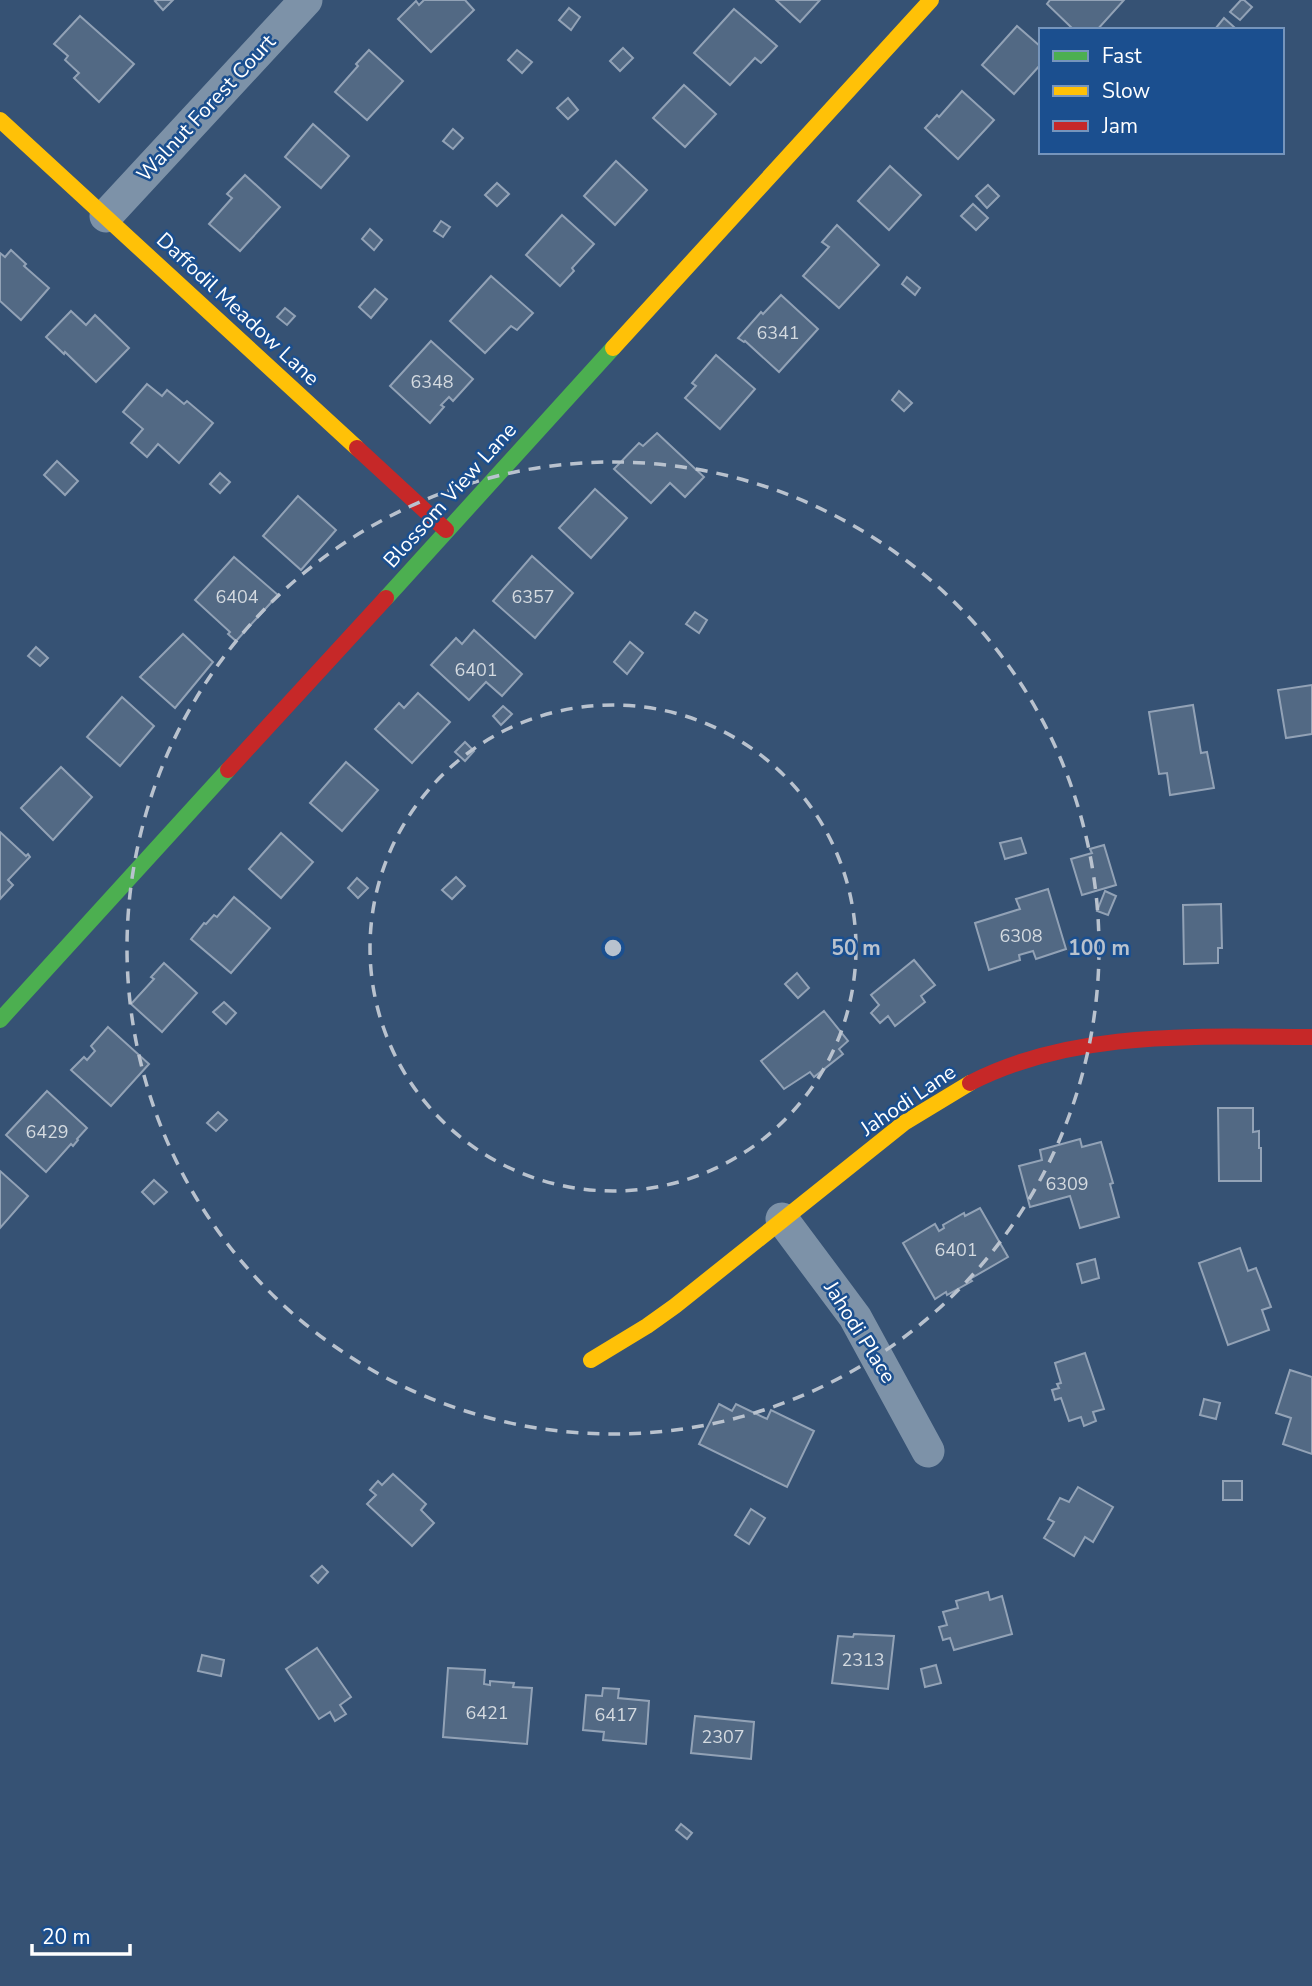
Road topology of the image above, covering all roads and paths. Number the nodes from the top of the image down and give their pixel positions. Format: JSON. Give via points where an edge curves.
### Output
{"nodes":[{"id":1,"x":306,"y":0,"type":"edge"},
{"id":2,"x":931,"y":0,"type":"edge"},
{"id":3,"x":0,"y":120,"type":"edge"},
{"id":4,"x":106,"y":216,"type":"junction"},
{"id":5,"x":446,"y":530,"type":"junction"},
{"id":6,"x":0,"y":1020,"type":"edge"},
{"id":7,"x":1312,"y":1037,"type":"edge"},
{"id":8,"x":782,"y":1219,"type":"junction"},
{"id":9,"x":591,"y":1360,"type":"dead end"},
{"id":10,"x":928,"y":1451,"type":"dead end"}],
"edges":[{"from":1,"to":4,"type":"street","name":"Walnut Forest Court"},
{"from":2,"to":5,"type":"street","name":"Blossom View Lane"},
{"from":3,"to":4,"type":"street","name":"Daffodil Meadow Lane"},
{"from":4,"to":5,"type":"street","name":"Daffodil Meadow Lane"},
{"from":5,"to":6,"type":"street","name":"Blossom View Lane"},
{"from":7,"to":8,"type":"street","name":"Jahodi Lane","via":[[1128,1041],[1029,1059],[941,1099]]},
{"from":8,"to":9,"type":"street","name":"Jahodi Lane","via":[[675,1306]]},
{"from":8,"to":10,"type":"street","name":"Jahodi Place","via":[[855,1317]]}]}
